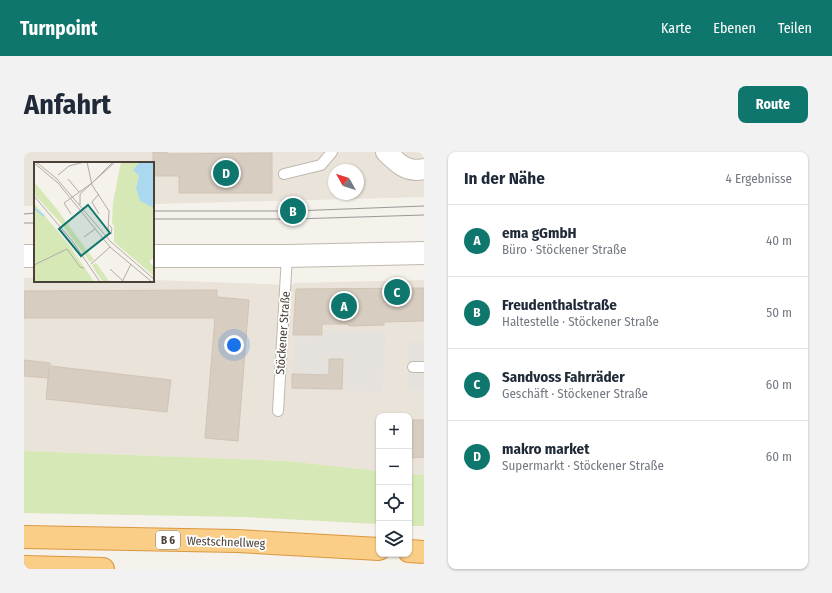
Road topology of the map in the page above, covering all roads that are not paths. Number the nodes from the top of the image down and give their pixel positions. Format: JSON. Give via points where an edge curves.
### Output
{"nodes":[{"id":1,"x":332,"y":152,"type":"edge"},
{"id":2,"x":386,"y":152,"type":"edge"},
{"id":3,"x":424,"y":169,"type":"edge"},
{"id":4,"x":284,"y":174,"type":"dead end"},
{"id":5,"x":424,"y":253,"type":"edge"},
{"id":6,"x":154,"y":256,"type":"edge"},
{"id":7,"x":287,"y":256,"type":"junction"},
{"id":8,"x":413,"y":367,"type":"dead end"},
{"id":9,"x":424,"y":367,"type":"edge"},
{"id":10,"x":278,"y":411,"type":"dead end"},
{"id":11,"x":24,"y":537,"type":"edge"},
{"id":12,"x":376,"y":549,"type":"edge"},
{"id":13,"x":412,"y":551,"type":"edge"},
{"id":14,"x":424,"y":552,"type":"edge"},
{"id":15,"x":24,"y":568,"type":"edge"},
{"id":16,"x":103,"y":569,"type":"edge"}],
"edges":[{"from":1,"to":4,"type":"lane","via":[[321,165]]},
{"from":2,"to":3,"type":"street","via":[[402,166],[415,171]]},
{"from":5,"to":7,"type":"street"},
{"from":6,"to":7,"type":"street"},
{"from":7,"to":10,"type":"lane","name":"Stöckener Straße"},
{"from":8,"to":9,"type":"lane"},
{"from":11,"to":12,"type":"highway","name":"Westschnellweg","number":"B 6","via":[[237,541]]},
{"from":13,"to":14,"type":"highway"},
{"from":15,"to":16,"type":"highway"}]}
